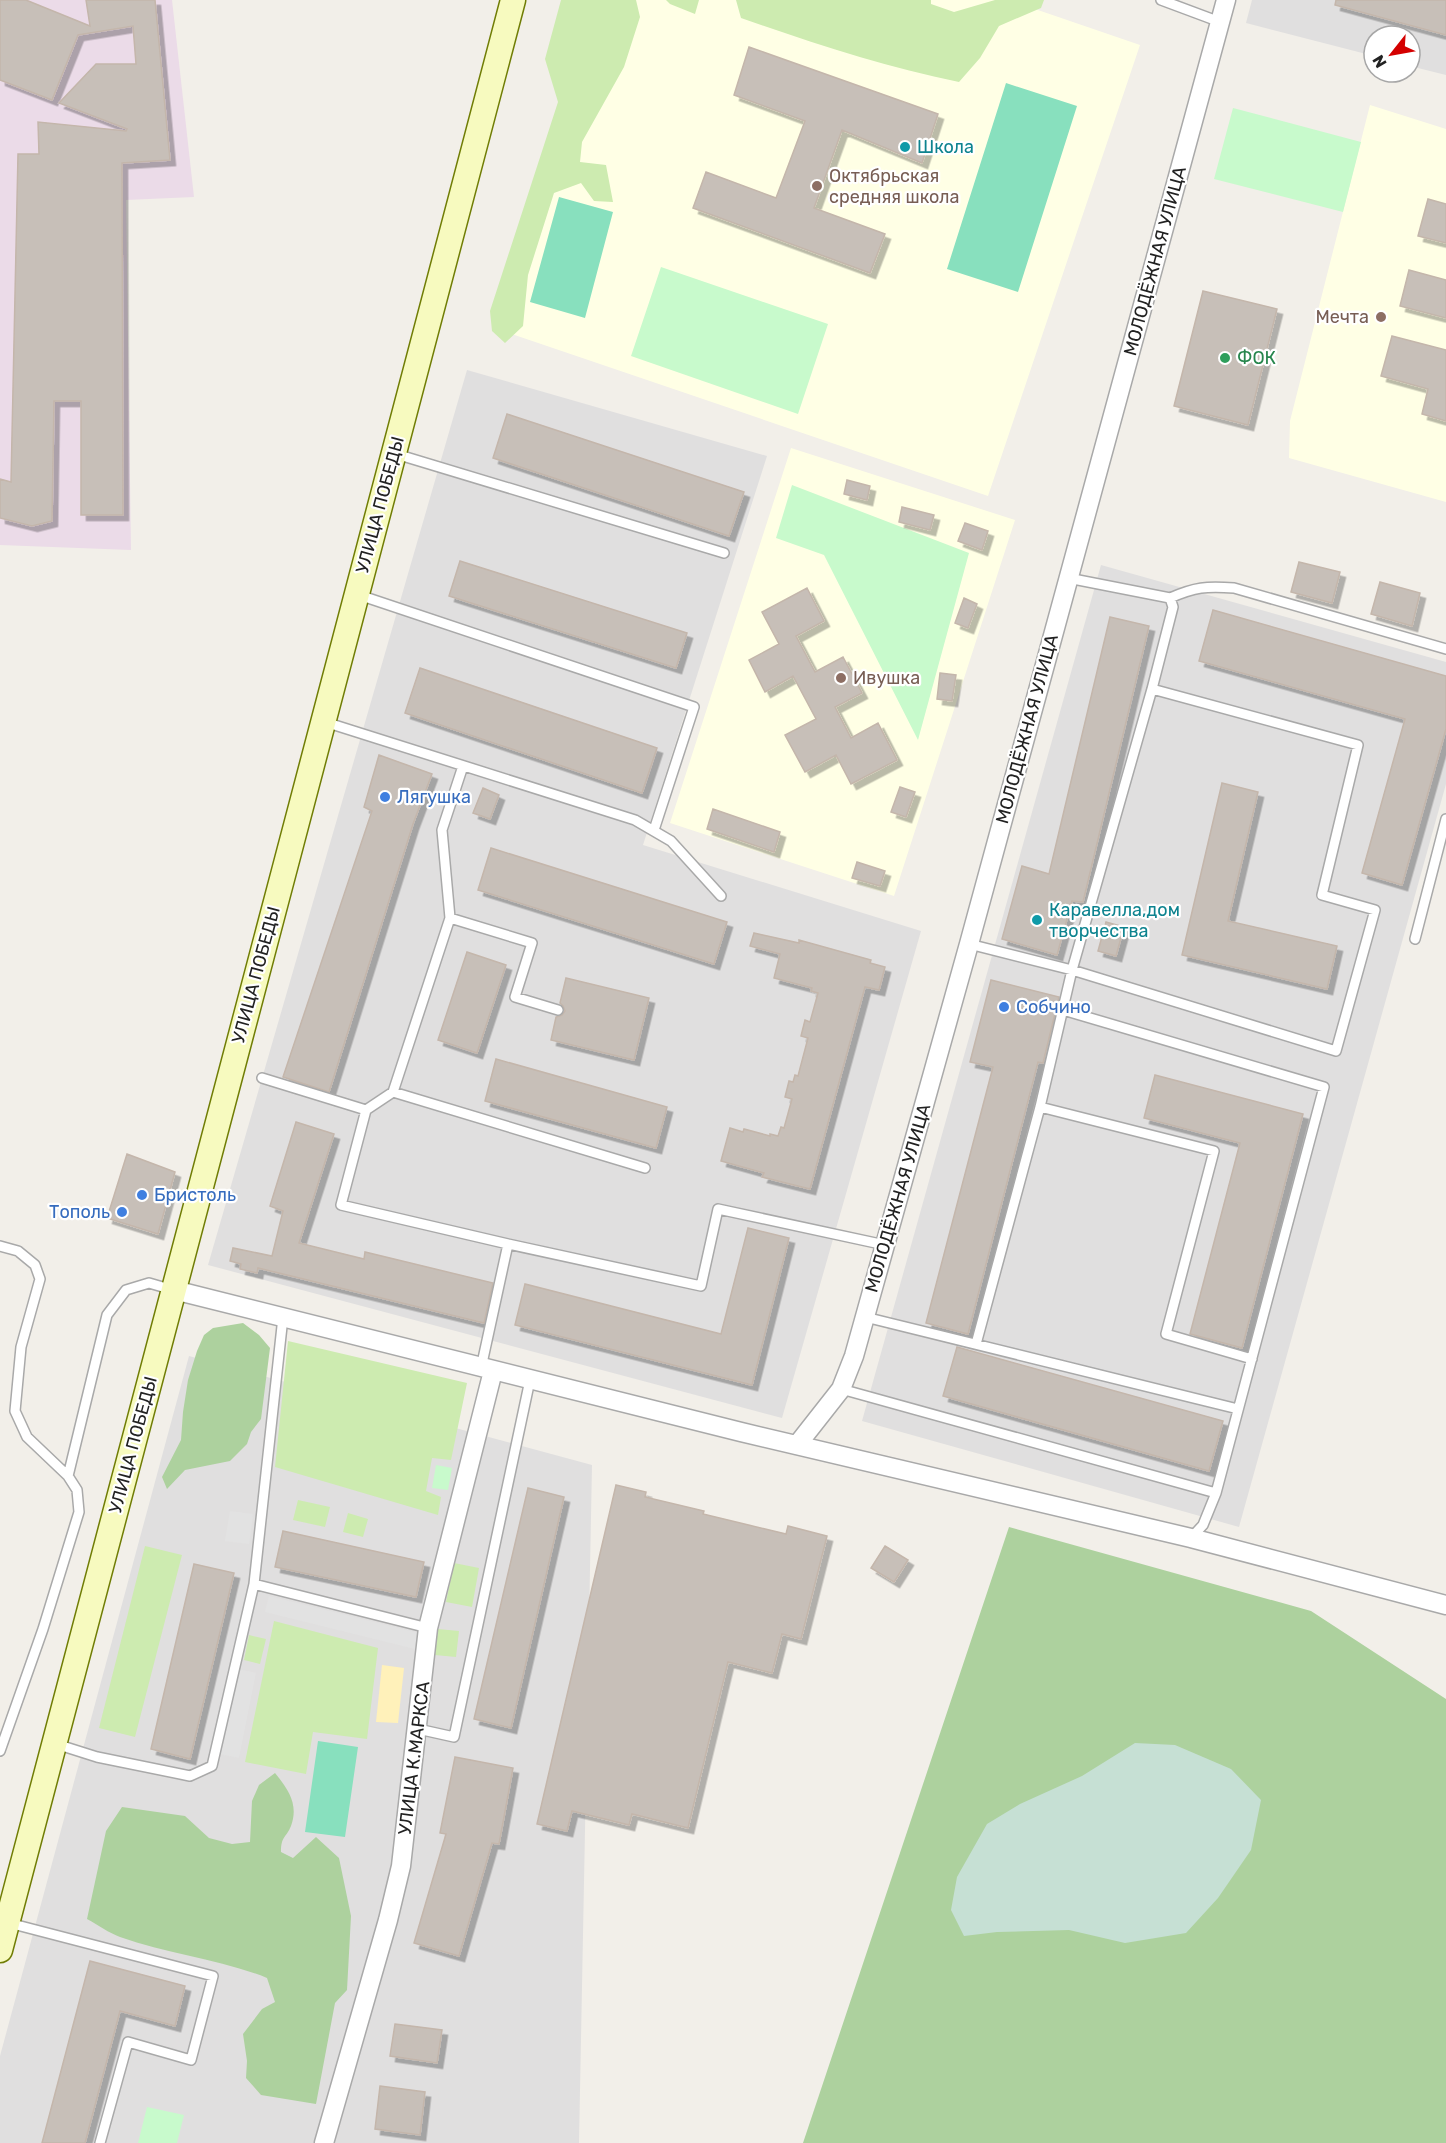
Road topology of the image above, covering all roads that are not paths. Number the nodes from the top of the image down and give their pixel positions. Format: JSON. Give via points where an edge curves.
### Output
{"nodes":[{"id":1,"x":513,"y":0,"type":"edge"},
{"id":2,"x":1161,"y":0,"type":"edge"},
{"id":3,"x":1226,"y":0,"type":"edge"},
{"id":4,"x":1220,"y":22,"type":"junction"},
{"id":5,"x":393,"y":453,"type":"junction"},
{"id":6,"x":724,"y":553,"type":"dead end"},
{"id":7,"x":1068,"y":578,"type":"junction"},
{"id":8,"x":356,"y":594,"type":"junction"},
{"id":9,"x":1170,"y":598,"type":"junction"},
{"id":10,"x":1446,"y":649,"type":"edge"},
{"id":11,"x":1152,"y":689,"type":"junction"},
{"id":12,"x":323,"y":721,"type":"junction"},
{"id":13,"x":463,"y":766,"type":"junction"},
{"id":14,"x":1446,"y":819,"type":"edge"},
{"id":15,"x":654,"y":830,"type":"junction"},
{"id":16,"x":721,"y":896,"type":"dead end"},
{"id":17,"x":450,"y":918,"type":"junction"},
{"id":18,"x":1415,"y":939,"type":"dead end"},
{"id":19,"x":969,"y":944,"type":"junction"},
{"id":20,"x":1072,"y":970,"type":"junction"},
{"id":21,"x":558,"y":1010,"type":"dead end"},
{"id":22,"x":1063,"y":1011,"type":"junction"},
{"id":23,"x":262,"y":1078,"type":"dead end"},
{"id":24,"x":393,"y":1092,"type":"junction"},
{"id":25,"x":1040,"y":1107,"type":"junction"},
{"id":26,"x":366,"y":1110,"type":"junction"},
{"id":27,"x":645,"y":1168,"type":"dead end"},
{"id":28,"x":508,"y":1244,"type":"junction"},
{"id":29,"x":885,"y":1245,"type":"junction"},
{"id":30,"x":0,"y":1246,"type":"edge"},
{"id":31,"x":174,"y":1290,"type":"junction"},
{"id":32,"x":283,"y":1317,"type":"junction"},
{"id":33,"x":865,"y":1317,"type":"junction"},
{"id":34,"x":976,"y":1344,"type":"junction"},
{"id":35,"x":1252,"y":1359,"type":"junction"},
{"id":36,"x":487,"y":1370,"type":"junction"},
{"id":37,"x":530,"y":1380,"type":"junction"},
{"id":38,"x":841,"y":1389,"type":"junction"},
{"id":39,"x":1238,"y":1409,"type":"junction"},
{"id":40,"x":797,"y":1445,"type":"junction"},
{"id":41,"x":68,"y":1476,"type":"junction"},
{"id":42,"x":1216,"y":1493,"type":"junction"},
{"id":43,"x":1191,"y":1538,"type":"junction"},
{"id":44,"x":254,"y":1584,"type":"junction"},
{"id":45,"x":1446,"y":1605,"type":"edge"},
{"id":46,"x":428,"y":1628,"type":"junction"},
{"id":47,"x":418,"y":1729,"type":"junction"},
{"id":48,"x":56,"y":1744,"type":"junction"},
{"id":49,"x":0,"y":1751,"type":"edge"},
{"id":50,"x":4,"y":1915,"type":"edge"},
{"id":51,"x":0,"y":1950,"type":"edge"},
{"id":52,"x":100,"y":2143,"type":"edge"},
{"id":53,"x":324,"y":2143,"type":"edge"}],
"edges":[{"from":1,"to":5,"type":"street","name":"УЛИЦА ПОБЕДЫ"},
{"from":2,"to":4,"type":"lane"},
{"from":3,"to":4,"type":"street","name":"МОЛОДЁЖНАЯ УЛИЦА"},
{"from":4,"to":7,"type":"street","name":"МОЛОДЁЖНАЯ УЛИЦА"},
{"from":5,"to":6,"type":"lane"},
{"from":5,"to":8,"type":"street","name":"УЛИЦА ПОБЕДЫ"},
{"from":7,"to":9,"type":"lane"},
{"from":7,"to":19,"type":"street","name":"МОЛОДЁЖНАЯ УЛИЦА"},
{"from":8,"to":12,"type":"street","name":"УЛИЦА ПОБЕДЫ"},
{"from":8,"to":15,"type":"lane","via":[[694,706]]},
{"from":9,"to":10,"type":"lane","via":[[1210,586],[1234,588]]},
{"from":9,"to":11,"type":"lane","via":[[1173,607]]},
{"from":11,"to":20,"type":"lane"},
{"from":11,"to":20,"type":"lane","via":[[1358,745],[1322,895],[1375,910],[1336,1052]]},
{"from":12,"to":13,"type":"lane"},
{"from":12,"to":31,"type":"street","name":"УЛИЦА ПОБЕДЫ"},
{"from":13,"to":15,"type":"lane","via":[[635,819]]},
{"from":13,"to":17,"type":"lane","via":[[442,830]]},
{"from":14,"to":18,"type":"lane"},
{"from":15,"to":16,"type":"lane","via":[[671,841]]},
{"from":17,"to":21,"type":"lane","via":[[532,943],[515,997]]},
{"from":17,"to":24,"type":"lane"},
{"from":19,"to":20,"type":"lane"},
{"from":19,"to":29,"type":"street","name":"МОЛОДЁЖНАЯ УЛИЦА"},
{"from":20,"to":22,"type":"lane"},
{"from":22,"to":25,"type":"lane"},
{"from":22,"to":35,"type":"lane","via":[[1324,1087]]},
{"from":23,"to":26,"type":"lane"},
{"from":24,"to":26,"type":"lane"},
{"from":24,"to":27,"type":"lane"},
{"from":25,"to":34,"type":"lane"},
{"from":25,"to":35,"type":"lane","via":[[1214,1151],[1166,1334]]},
{"from":26,"to":28,"type":"lane","via":[[341,1205]]},
{"from":28,"to":29,"type":"lane","via":[[701,1286],[718,1209]]},
{"from":28,"to":36,"type":"lane"},
{"from":29,"to":33,"type":"street","name":"МОЛОДЁЖНАЯ УЛИЦА"},
{"from":30,"to":41,"type":"lane","via":[[18,1251],[35,1265],[40,1279],[21,1347],[15,1411],[27,1437]]},
{"from":31,"to":32,"type":"street"},
{"from":31,"to":41,"type":"lane","via":[[148,1283],[126,1290],[107,1315]]},
{"from":31,"to":48,"type":"street","name":"УЛИЦА ПОБЕДЫ"},
{"from":32,"to":36,"type":"street"},
{"from":32,"to":44,"type":"lane"},
{"from":33,"to":34,"type":"lane"},
{"from":33,"to":38,"type":"street","name":"МОЛОДЁЖНАЯ УЛИЦА"},
{"from":34,"to":39,"type":"lane"},
{"from":35,"to":39,"type":"lane"},
{"from":36,"to":37,"type":"street"},
{"from":36,"to":46,"type":"street","name":"УЛИЦА К.МАРКСА"},
{"from":37,"to":40,"type":"street"},
{"from":37,"to":47,"type":"lane","via":[[454,1737]]},
{"from":38,"to":40,"type":"street","name":"МОЛОДЁЖНАЯ УЛИЦА"},
{"from":38,"to":42,"type":"lane"},
{"from":39,"to":42,"type":"lane"},
{"from":40,"to":43,"type":"street"},
{"from":41,"to":49,"type":"lane","via":[[77,1490],[79,1512],[44,1629]]},
{"from":42,"to":43,"type":"lane","via":[[1203,1525]]},
{"from":43,"to":45,"type":"street"},
{"from":44,"to":46,"type":"lane"},
{"from":44,"to":48,"type":"lane","via":[[212,1766],[190,1776]]},
{"from":46,"to":47,"type":"street","name":"УЛИЦА К.МАРКСА"},
{"from":47,"to":53,"type":"street","name":"УЛИЦА К.МАРКСА","via":[[398,1877]]},
{"from":48,"to":50,"type":"street","name":"УЛИЦА ПОБЕДЫ"},
{"from":50,"to":51,"type":"street","name":"УЛИЦА ПОБЕДЫ"},
{"from":50,"to":52,"type":"lane","via":[[213,1976],[191,2060],[128,2042]]}]}
